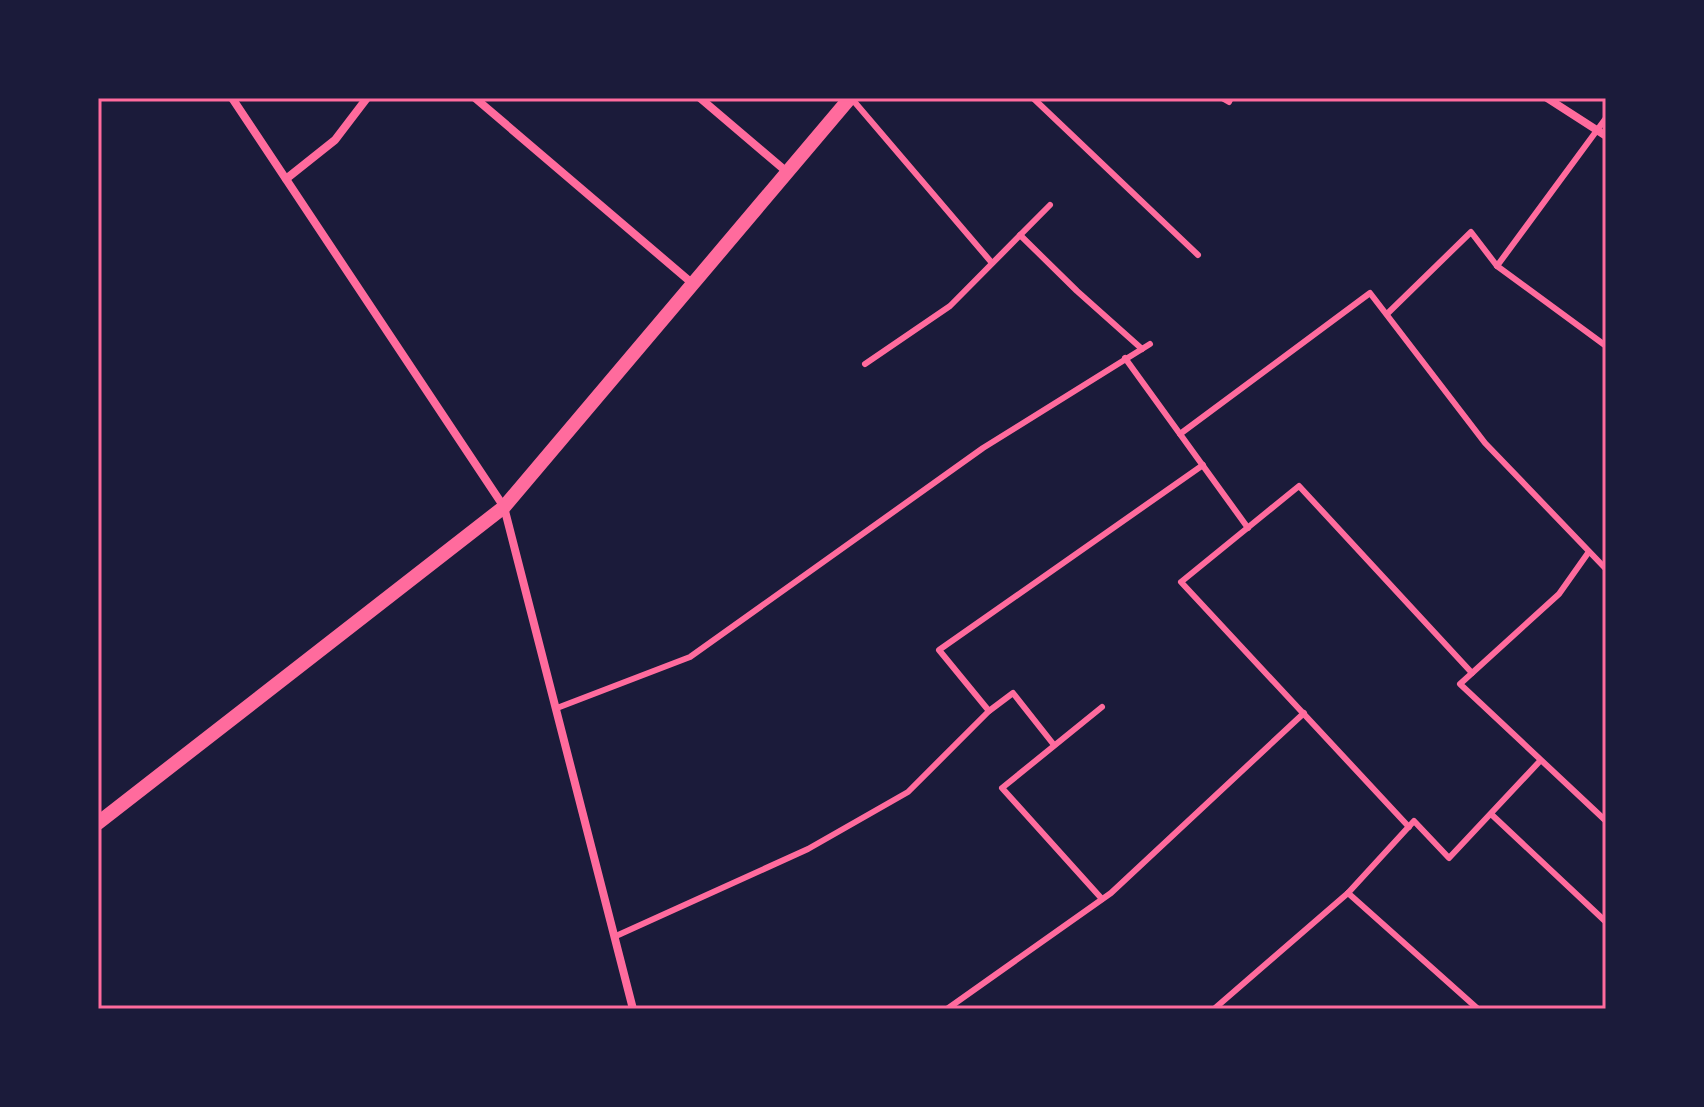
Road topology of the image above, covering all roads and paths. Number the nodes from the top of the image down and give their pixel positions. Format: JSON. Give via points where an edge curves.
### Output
{"nodes":[{"id":1,"x":232,"y":98,"type":"edge"},
{"id":2,"x":367,"y":98,"type":"edge"},
{"id":3,"x":475,"y":98,"type":"edge"},
{"id":4,"x":700,"y":98,"type":"edge"},
{"id":5,"x":850,"y":98,"type":"edge"},
{"id":6,"x":1033,"y":98,"type":"edge"},
{"id":7,"x":1222,"y":98,"type":"edge"},
{"id":8,"x":1231,"y":98,"type":"edge"},
{"id":9,"x":1547,"y":98,"type":"edge"},
{"id":10,"x":1606,"y":118,"type":"edge"},
{"id":11,"x":1596,"y":129,"type":"junction"},
{"id":12,"x":1606,"y":136,"type":"edge"},
{"id":13,"x":787,"y":172,"type":"junction"},
{"id":14,"x":286,"y":179,"type":"junction"},
{"id":15,"x":1050,"y":205,"type":"dead end"},
{"id":16,"x":1020,"y":235,"type":"junction"},
{"id":17,"x":1198,"y":255,"type":"dead end"},
{"id":18,"x":992,"y":263,"type":"junction"},
{"id":19,"x":1497,"y":266,"type":"junction"},
{"id":20,"x":693,"y":284,"type":"junction"},
{"id":21,"x":1388,"y":313,"type":"junction"},
{"id":22,"x":1150,"y":344,"type":"dead end"},
{"id":23,"x":1606,"y":346,"type":"edge"},
{"id":24,"x":1142,"y":349,"type":"junction"},
{"id":25,"x":1125,"y":358,"type":"junction"},
{"id":26,"x":865,"y":364,"type":"dead end"},
{"id":27,"x":1180,"y":434,"type":"junction"},
{"id":28,"x":1203,"y":465,"type":"junction"},
{"id":29,"x":504,"y":507,"type":"junction"},
{"id":30,"x":1248,"y":528,"type":"junction"},
{"id":31,"x":1588,"y":553,"type":"junction"},
{"id":32,"x":1606,"y":569,"type":"edge"},
{"id":33,"x":1472,"y":673,"type":"junction"},
{"id":34,"x":1102,"y":707,"type":"dead end"},
{"id":35,"x":557,"y":708,"type":"junction"},
{"id":36,"x":989,"y":711,"type":"junction"},
{"id":37,"x":1304,"y":713,"type":"junction"},
{"id":38,"x":1054,"y":745,"type":"junction"},
{"id":39,"x":1540,"y":761,"type":"junction"},
{"id":40,"x":1491,"y":814,"type":"junction"},
{"id":41,"x":1606,"y":821,"type":"edge"},
{"id":42,"x":98,"y":823,"type":"edge"},
{"id":43,"x":1409,"y":827,"type":"junction"},
{"id":44,"x":1348,"y":893,"type":"junction"},
{"id":45,"x":1102,"y":899,"type":"junction"},
{"id":46,"x":1606,"y":922,"type":"edge"},
{"id":47,"x":616,"y":936,"type":"junction"},
{"id":48,"x":633,"y":1009,"type":"edge"},
{"id":49,"x":947,"y":1009,"type":"edge"},
{"id":50,"x":1214,"y":1009,"type":"edge"},
{"id":51,"x":1478,"y":1009,"type":"edge"}],
"edges":[{"from":1,"to":14,"type":"street"},
{"from":2,"to":14,"type":"street","via":[[335,140]]},
{"from":3,"to":20,"type":"street"},
{"from":4,"to":13,"type":"street"},
{"from":5,"to":13,"type":"street"},
{"from":5,"to":18,"type":"lane"},
{"from":6,"to":17,"type":"lane"},
{"from":7,"to":8,"type":"lane"},
{"from":9,"to":11,"type":"street"},
{"from":10,"to":11,"type":"lane"},
{"from":11,"to":12,"type":"street"},
{"from":11,"to":19,"type":"lane"},
{"from":13,"to":20,"type":"street"},
{"from":14,"to":29,"type":"street"},
{"from":15,"to":16,"type":"lane"},
{"from":16,"to":18,"type":"lane"},
{"from":16,"to":24,"type":"lane"},
{"from":18,"to":26,"type":"lane","via":[[950,306]]},
{"from":19,"to":21,"type":"lane","via":[[1471,232]]},
{"from":19,"to":23,"type":"lane"},
{"from":20,"to":29,"type":"street"},
{"from":21,"to":27,"type":"lane","via":[[1370,293]]},
{"from":21,"to":31,"type":"lane","via":[[1485,443]]},
{"from":22,"to":24,"type":"lane"},
{"from":24,"to":25,"type":"lane"},
{"from":25,"to":27,"type":"lane"},
{"from":25,"to":35,"type":"lane","via":[[983,448],[690,657]]},
{"from":27,"to":28,"type":"lane"},
{"from":28,"to":30,"type":"lane"},
{"from":28,"to":36,"type":"lane","via":[[939,650]]},
{"from":29,"to":35,"type":"street"},
{"from":29,"to":42,"type":"street"},
{"from":30,"to":33,"type":"lane","via":[[1299,486]]},
{"from":30,"to":37,"type":"lane","via":[[1181,582]]},
{"from":31,"to":32,"type":"lane"},
{"from":31,"to":33,"type":"lane","via":[[1559,594]]},
{"from":33,"to":39,"type":"lane","via":[[1460,684]]},
{"from":34,"to":38,"type":"lane"},
{"from":35,"to":47,"type":"street"},
{"from":36,"to":38,"type":"lane","via":[[1013,693]]},
{"from":36,"to":47,"type":"lane","via":[[908,792],[808,849]]},
{"from":37,"to":43,"type":"lane"},
{"from":37,"to":45,"type":"lane"},
{"from":38,"to":45,"type":"lane","via":[[1002,788]]},
{"from":39,"to":40,"type":"lane"},
{"from":39,"to":41,"type":"lane"},
{"from":40,"to":43,"type":"lane","via":[[1449,858],[1414,821]]},
{"from":40,"to":46,"type":"lane"},
{"from":43,"to":44,"type":"lane"},
{"from":44,"to":50,"type":"lane"},
{"from":44,"to":51,"type":"lane"},
{"from":45,"to":49,"type":"lane"},
{"from":47,"to":48,"type":"street"}]}
